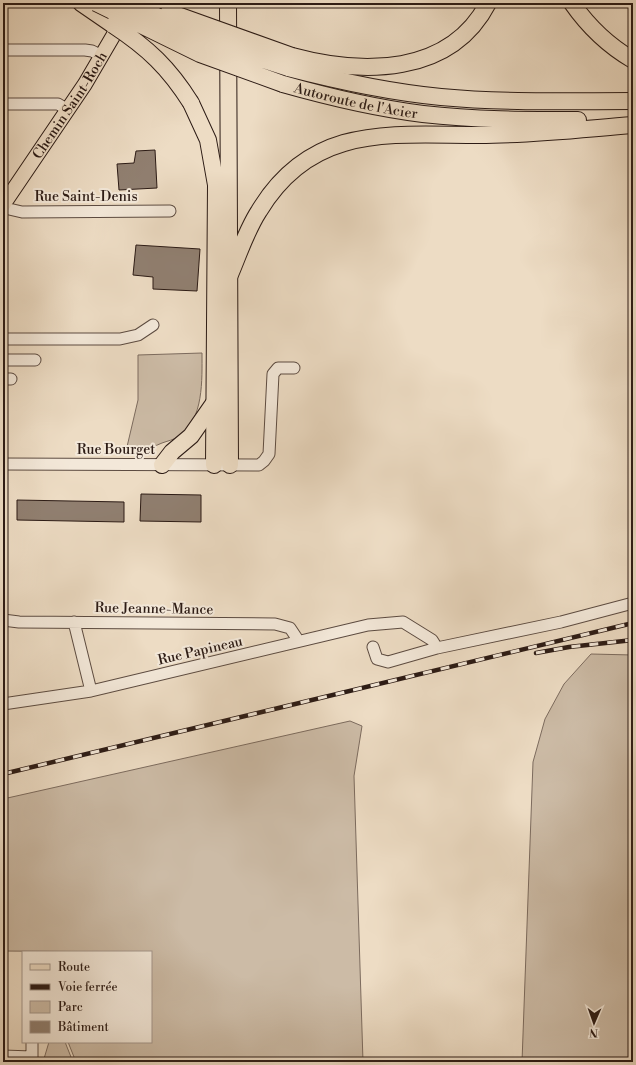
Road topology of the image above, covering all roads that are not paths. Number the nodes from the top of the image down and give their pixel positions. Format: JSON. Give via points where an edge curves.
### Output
{"nodes":[{"id":1,"x":81,"y":3,"type":"edge"},
{"id":2,"x":96,"y":3,"type":"edge"},
{"id":3,"x":131,"y":3,"type":"edge"},
{"id":4,"x":145,"y":3,"type":"edge"},
{"id":5,"x":228,"y":3,"type":"edge"},
{"id":6,"x":488,"y":3,"type":"edge"},
{"id":7,"x":572,"y":3,"type":"edge"},
{"id":8,"x":3,"y":50,"type":"edge"},
{"id":9,"x":102,"y":56,"type":"junction"},
{"id":10,"x":633,"y":60,"type":"edge"},
{"id":11,"x":290,"y":62,"type":"junction"},
{"id":12,"x":633,"y":101,"type":"edge"},
{"id":13,"x":3,"y":104,"type":"edge"},
{"id":14,"x":68,"y":110,"type":"junction"},
{"id":15,"x":633,"y":120,"type":"edge"},
{"id":16,"x":633,"y":125,"type":"edge"},
{"id":17,"x":3,"y":205,"type":"edge"},
{"id":18,"x":170,"y":211,"type":"dead end"},
{"id":19,"x":229,"y":277,"type":"junction"},
{"id":20,"x":153,"y":325,"type":"dead end"},
{"id":21,"x":3,"y":339,"type":"edge"},
{"id":22,"x":3,"y":360,"type":"edge"},
{"id":23,"x":35,"y":360,"type":"dead end"},
{"id":24,"x":294,"y":368,"type":"dead end"},
{"id":25,"x":214,"y":403,"type":"junction"},
{"id":26,"x":3,"y":464,"type":"edge"},
{"id":27,"x":162,"y":464,"type":"junction"},
{"id":28,"x":222,"y":465,"type":"junction"},
{"id":29,"x":633,"y":603,"type":"edge"},
{"id":30,"x":3,"y":620,"type":"edge"},
{"id":31,"x":74,"y":622,"type":"junction"},
{"id":32,"x":298,"y":640,"type":"junction"},
{"id":33,"x":373,"y":647,"type":"dead end"},
{"id":34,"x":437,"y":648,"type":"junction"},
{"id":35,"x":91,"y":691,"type":"junction"},
{"id":36,"x":3,"y":704,"type":"edge"},
{"id":37,"x":32,"y":1043,"type":"edge"},
{"id":38,"x":3,"y":1056,"type":"edge"},
{"id":39,"x":32,"y":1059,"type":"edge"}],
"edges":[{"from":1,"to":25,"type":"highway","bridge":true,"via":[[152,53],[174,77],[191,103],[208,140],[215,173]]},
{"from":2,"to":15,"type":"highway","name":"Autoroute de l'Acier","bridge":true,"via":[[192,50],[240,70],[283,84],[365,104],[444,116],[508,120]]},
{"from":3,"to":9,"type":"main road","name":"Chemin Saint-Roch"},
{"from":3,"to":11,"type":"highway","name":"Autoroute de l'Acier","bridge":true,"via":[[215,44]]},
{"from":4,"to":11,"type":"highway","bridge":true,"via":[[250,42]]},
{"from":5,"to":19,"type":"highway"},
{"from":6,"to":11,"type":"highway","via":[[478,20],[462,37],[442,51],[415,61],[376,67]]},
{"from":7,"to":10,"type":"highway","via":[[591,27],[613,47]]},
{"from":8,"to":9,"type":"street","via":[[85,50]]},
{"from":9,"to":14,"type":"main road","name":"Chemin Saint-Roch"},
{"from":11,"to":12,"type":"highway","name":"Autoroute de l'Acier","via":[[374,87],[442,97]]},
{"from":13,"to":14,"type":"street","via":[[58,104]]},
{"from":14,"to":17,"type":"main road","name":"Chemin Saint-Roch"},
{"from":16,"to":19,"type":"highway","via":[[514,135],[389,135],[354,139],[333,145],[301,164],[274,190],[259,210]]},
{"from":17,"to":18,"type":"street","name":"Rue Saint-Denis","via":[[22,212]]},
{"from":19,"to":28,"type":"highway"},
{"from":20,"to":21,"type":"street","via":[[138,335],[120,339]]},
{"from":22,"to":23,"type":"street"},
{"from":24,"to":28,"type":"street","name":"Rue Bourget","via":[[278,368],[272,374],[269,449],[266,459],[257,465]]},
{"from":25,"to":27,"type":"highway","via":[[191,436]]},
{"from":25,"to":28,"type":"highway"},
{"from":26,"to":27,"type":"street","name":"Rue Bourget"},
{"from":27,"to":28,"type":"street","name":"Rue Bourget"},
{"from":29,"to":34,"type":"street","via":[[561,622]]},
{"from":30,"to":31,"type":"street","name":"Rue Jeanne-Mance"},
{"from":31,"to":32,"type":"street","name":"Rue Jeanne-Mance","via":[[275,624],[290,628]]},
{"from":31,"to":35,"type":"street"},
{"from":32,"to":34,"type":"street","name":"Rue Papineau","via":[[354,627],[403,622],[432,640]]},
{"from":32,"to":35,"type":"street","name":"Rue Papineau"},
{"from":33,"to":34,"type":"street","via":[[377,659],[388,662]]},
{"from":35,"to":36,"type":"street","name":"Rue Papineau"},
{"from":37,"to":39,"type":"street"},
{"from":38,"to":39,"type":"street"}]}
